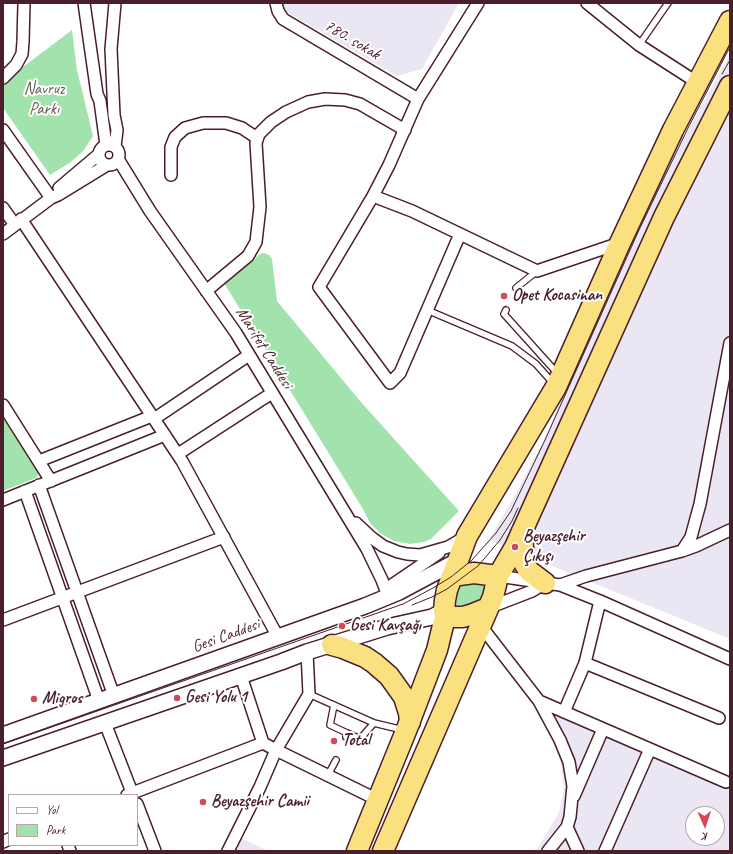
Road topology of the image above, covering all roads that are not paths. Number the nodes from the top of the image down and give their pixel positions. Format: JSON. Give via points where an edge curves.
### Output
{"nodes":[{"id":1,"x":24,"y":3,"type":"edge"},
{"id":2,"x":84,"y":3,"type":"edge"},
{"id":3,"x":115,"y":3,"type":"edge"},
{"id":4,"x":276,"y":3,"type":"edge"},
{"id":5,"x":587,"y":3,"type":"edge"},
{"id":6,"x":668,"y":3,"type":"edge"},
{"id":7,"x":473,"y":5,"type":"edge"},
{"id":8,"x":730,"y":21,"type":"edge"},
{"id":9,"x":639,"y":45,"type":"junction"},
{"id":10,"x":3,"y":78,"type":"edge"},
{"id":11,"x":698,"y":83,"type":"junction"},
{"id":12,"x":730,"y":86,"type":"edge"},
{"id":13,"x":418,"y":99,"type":"junction"},
{"id":14,"x":3,"y":130,"type":"edge"},
{"id":15,"x":405,"y":130,"type":"junction"},
{"id":16,"x":257,"y":138,"type":"junction"},
{"id":17,"x":106,"y":148,"type":"junction"},
{"id":18,"x":112,"y":163,"type":"junction"},
{"id":19,"x":171,"y":175,"type":"dead end"},
{"id":20,"x":373,"y":196,"type":"junction"},
{"id":21,"x":52,"y":198,"type":"junction"},
{"id":22,"x":3,"y":208,"type":"edge"},
{"id":23,"x":18,"y":222,"type":"junction"},
{"id":24,"x":3,"y":234,"type":"edge"},
{"id":25,"x":460,"y":234,"type":"junction"},
{"id":26,"x":620,"y":243,"type":"junction"},
{"id":27,"x":537,"y":271,"type":"junction"},
{"id":28,"x":516,"y":288,"type":"dead end"},
{"id":29,"x":206,"y":290,"type":"junction"},
{"id":30,"x":427,"y":310,"type":"junction"},
{"id":31,"x":506,"y":310,"type":"dead end"},
{"id":32,"x":730,"y":343,"type":"edge"},
{"id":33,"x":249,"y":355,"type":"junction"},
{"id":34,"x":558,"y":382,"type":"junction"},
{"id":35,"x":272,"y":393,"type":"junction"},
{"id":36,"x":3,"y":405,"type":"edge"},
{"id":37,"x":153,"y":417,"type":"junction"},
{"id":38,"x":165,"y":435,"type":"junction"},
{"id":39,"x":178,"y":454,"type":"junction"},
{"id":40,"x":39,"y":461,"type":"junction"},
{"id":41,"x":51,"y":481,"type":"junction"},
{"id":42,"x":39,"y":485,"type":"junction"},
{"id":43,"x":25,"y":491,"type":"junction"},
{"id":44,"x":3,"y":500,"type":"edge"},
{"id":45,"x":342,"y":508,"type":"junction"},
{"id":46,"x":730,"y":530,"type":"edge"},
{"id":47,"x":522,"y":531,"type":"junction"},
{"id":48,"x":224,"y":537,"type":"junction"},
{"id":49,"x":682,"y":551,"type":"junction"},
{"id":50,"x":452,"y":562,"type":"junction"},
{"id":51,"x":498,"y":576,"type":"junction"},
{"id":52,"x":553,"y":584,"type":"junction"},
{"id":53,"x":77,"y":592,"type":"junction"},
{"id":54,"x":387,"y":593,"type":"junction"},
{"id":55,"x":62,"y":598,"type":"junction"},
{"id":56,"x":600,"y":601,"type":"junction"},
{"id":57,"x":488,"y":608,"type":"junction"},
{"id":58,"x":445,"y":615,"type":"junction"},
{"id":59,"x":3,"y":620,"type":"edge"},
{"id":60,"x":480,"y":626,"type":"junction"},
{"id":61,"x":278,"y":637,"type":"junction"},
{"id":62,"x":332,"y":645,"type":"junction"},
{"id":63,"x":307,"y":652,"type":"junction"},
{"id":64,"x":730,"y":659,"type":"edge"},
{"id":65,"x":584,"y":663,"type":"junction"},
{"id":66,"x":241,"y":676,"type":"junction"},
{"id":67,"x":309,"y":694,"type":"junction"},
{"id":68,"x":114,"y":696,"type":"junction"},
{"id":69,"x":99,"y":701,"type":"junction"},
{"id":70,"x":539,"y":701,"type":"junction"},
{"id":71,"x":334,"y":705,"type":"junction"},
{"id":72,"x":564,"y":712,"type":"junction"},
{"id":73,"x":719,"y":718,"type":"dead end"},
{"id":74,"x":105,"y":723,"type":"junction"},
{"id":75,"x":374,"y":723,"type":"junction"},
{"id":76,"x":408,"y":727,"type":"junction"},
{"id":77,"x":603,"y":729,"type":"junction"},
{"id":78,"x":3,"y":735,"type":"edge"},
{"id":79,"x":264,"y":743,"type":"junction"},
{"id":80,"x":650,"y":749,"type":"junction"},
{"id":81,"x":276,"y":750,"type":"junction"},
{"id":82,"x":3,"y":758,"type":"edge"},
{"id":83,"x":336,"y":760,"type":"dead end"},
{"id":84,"x":328,"y":775,"type":"junction"},
{"id":85,"x":726,"y":782,"type":"dead end"},
{"id":86,"x":131,"y":794,"type":"edge"},
{"id":87,"x":378,"y":800,"type":"junction"},
{"id":88,"x":572,"y":800,"type":"junction"},
{"id":89,"x":138,"y":807,"type":"edge"},
{"id":90,"x":567,"y":827,"type":"junction"},
{"id":91,"x":155,"y":851,"type":"edge"},
{"id":92,"x":228,"y":851,"type":"edge"},
{"id":93,"x":357,"y":851,"type":"edge"},
{"id":94,"x":383,"y":851,"type":"edge"},
{"id":95,"x":548,"y":851,"type":"edge"},
{"id":96,"x":578,"y":851,"type":"edge"},
{"id":97,"x":605,"y":851,"type":"edge"}],
"edges":[{"from":1,"to":10,"type":"street","via":[[22,54],[16,65]]},
{"from":2,"to":17,"type":"street","via":[[96,101]]},
{"from":3,"to":17,"type":"street","via":[[111,49],[117,130]]},
{"from":4,"to":13,"type":"street","name":"780. sokak","via":[[283,19]]},
{"from":5,"to":9,"type":"street"},
{"from":6,"to":9,"type":"lane"},
{"from":7,"to":13,"type":"street"},
{"from":8,"to":11,"type":"highway"},
{"from":9,"to":11,"type":"street"},
{"from":11,"to":26,"type":"highway"},
{"from":12,"to":47,"type":"highway","via":[[664,217]]},
{"from":13,"to":15,"type":"street"},
{"from":14,"to":21,"type":"street"},
{"from":15,"to":16,"type":"street","via":[[355,102],[326,100],[308,102],[290,110],[271,122]]},
{"from":15,"to":20,"type":"street"},
{"from":16,"to":19,"type":"street","via":[[242,128],[226,122],[203,123],[185,128],[175,137],[171,146]]},
{"from":16,"to":29,"type":"street","via":[[260,207],[256,242],[248,256]]},
{"from":17,"to":18,"type":"street","via":[[101,162]]},
{"from":17,"to":18,"type":"street","via":[[119,152]]},
{"from":17,"to":21,"type":"street","via":[[54,192]]},
{"from":18,"to":21,"type":"street"},
{"from":18,"to":29,"type":"street","name":"Marifet Caddesi"},
{"from":20,"to":25,"type":"street"},
{"from":20,"to":30,"type":"street","via":[[319,287],[390,383],[400,373]]},
{"from":21,"to":23,"type":"street"},
{"from":22,"to":23,"type":"street"},
{"from":23,"to":24,"type":"street"},
{"from":23,"to":37,"type":"street"},
{"from":25,"to":27,"type":"street"},
{"from":25,"to":30,"type":"street"},
{"from":26,"to":27,"type":"street"},
{"from":26,"to":34,"type":"highway"},
{"from":27,"to":28,"type":"lane"},
{"from":29,"to":33,"type":"street","name":"Marifet Caddesi"},
{"from":30,"to":34,"type":"lane","via":[[512,346]]},
{"from":31,"to":34,"type":"lane","via":[[504,314]]},
{"from":32,"to":49,"type":"street","via":[[697,515],[691,537]]},
{"from":33,"to":35,"type":"street","name":"Marifet Caddesi"},
{"from":33,"to":37,"type":"street"},
{"from":34,"to":50,"type":"highway"},
{"from":35,"to":39,"type":"street"},
{"from":35,"to":45,"type":"street","name":"Marifet Caddesi"},
{"from":36,"to":40,"type":"street"},
{"from":37,"to":38,"type":"street"},
{"from":37,"to":40,"type":"street"},
{"from":38,"to":39,"type":"street"},
{"from":38,"to":41,"type":"street"},
{"from":39,"to":48,"type":"street"},
{"from":40,"to":41,"type":"street"},
{"from":41,"to":42,"type":"street"},
{"from":42,"to":43,"type":"street"},
{"from":42,"to":53,"type":"street"},
{"from":43,"to":44,"type":"street"},
{"from":43,"to":55,"type":"street"},
{"from":45,"to":50,"type":"street","via":[[372,538],[388,549]]},
{"from":45,"to":54,"type":"street","via":[[367,548]]},
{"from":46,"to":49,"type":"street"},
{"from":47,"to":51,"type":"highway"},
{"from":47,"to":52,"type":"highway","via":[[524,563],[528,571]]},
{"from":48,"to":53,"type":"street"},
{"from":48,"to":61,"type":"street"},
{"from":49,"to":52,"type":"street"},
{"from":50,"to":51,"type":"highway","via":[[460,575],[474,573]]},
{"from":50,"to":54,"type":"main road","name":"Gesi Caddesi","via":[[418,582]]},
{"from":50,"to":58,"type":"highway","via":[[445,597]]},
{"from":51,"to":52,"type":"street"},
{"from":51,"to":57,"type":"highway"},
{"from":52,"to":56,"type":"street"},
{"from":52,"to":57,"type":"street"},
{"from":53,"to":55,"type":"street"},
{"from":53,"to":68,"type":"street"},
{"from":54,"to":61,"type":"main road","name":"Gesi Caddesi"},
{"from":55,"to":59,"type":"street"},
{"from":55,"to":69,"type":"street"},
{"from":56,"to":64,"type":"street"},
{"from":56,"to":65,"type":"street"},
{"from":57,"to":58,"type":"highway","via":[[463,617]]},
{"from":57,"to":60,"type":"highway"},
{"from":58,"to":62,"type":"main road","via":[[387,627]]},
{"from":58,"to":76,"type":"highway","via":[[438,650]]},
{"from":60,"to":70,"type":"street"},
{"from":60,"to":94,"type":"highway"},
{"from":61,"to":68,"type":"main road","name":"Gesi Caddesi"},
{"from":62,"to":63,"type":"main road"},
{"from":62,"to":76,"type":"highway","via":[[354,652],[374,663],[389,676],[404,697],[409,713]]},
{"from":63,"to":66,"type":"main road"},
{"from":63,"to":67,"type":"street"},
{"from":65,"to":72,"type":"street"},
{"from":65,"to":73,"type":"street"},
{"from":66,"to":74,"type":"main road"},
{"from":66,"to":79,"type":"street"},
{"from":67,"to":71,"type":"lane"},
{"from":67,"to":81,"type":"street"},
{"from":68,"to":69,"type":"main road","name":"Gesi Caddesi"},
{"from":69,"to":78,"type":"main road","name":"Gesi Caddesi"},
{"from":70,"to":72,"type":"street"},
{"from":70,"to":88,"type":"street","via":[[565,751],[571,774]]},
{"from":71,"to":75,"type":"lane"},
{"from":71,"to":75,"type":"lane","via":[[330,725],[347,735],[360,739]]},
{"from":72,"to":77,"type":"street"},
{"from":74,"to":82,"type":"main road"},
{"from":74,"to":86,"type":"street"},
{"from":75,"to":76,"type":"lane"},
{"from":76,"to":87,"type":"highway"},
{"from":77,"to":80,"type":"street"},
{"from":77,"to":88,"type":"street"},
{"from":79,"to":81,"type":"street"},
{"from":79,"to":86,"type":"street"},
{"from":80,"to":85,"type":"street"},
{"from":80,"to":97,"type":"street"},
{"from":81,"to":84,"type":"street"},
{"from":81,"to":92,"type":"street"},
{"from":83,"to":84,"type":"lane"},
{"from":84,"to":87,"type":"street"},
{"from":87,"to":93,"type":"highway"},
{"from":88,"to":90,"type":"street"},
{"from":89,"to":91,"type":"street"},
{"from":90,"to":95,"type":"street"},
{"from":90,"to":96,"type":"street"}]}
